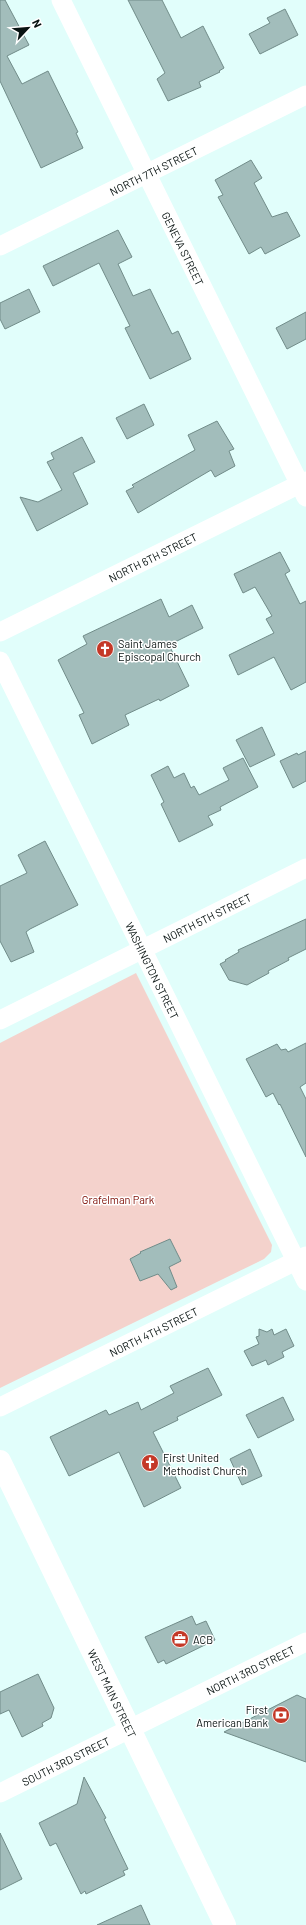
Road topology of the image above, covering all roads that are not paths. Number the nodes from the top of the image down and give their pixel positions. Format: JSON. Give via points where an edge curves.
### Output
{"nodes":[{"id":1,"x":61,"y":0,"type":"edge"},
{"id":2,"x":306,"y":95,"type":"edge"},
{"id":3,"x":147,"y":173,"type":"junction"},
{"id":4,"x":0,"y":246,"type":"edge"},
{"id":5,"x":304,"y":487,"type":"edge"},
{"id":6,"x":0,"y":632,"type":"edge"},
{"id":7,"x":0,"y":660,"type":"edge"},
{"id":8,"x":306,"y":868,"type":"edge"},
{"id":9,"x":143,"y":949,"type":"junction"},
{"id":10,"x":0,"y":1020,"type":"edge"},
{"id":11,"x":301,"y":1258,"type":"edge"},
{"id":12,"x":306,"y":1281,"type":"edge"},
{"id":13,"x":0,"y":1407,"type":"edge"},
{"id":14,"x":0,"y":1461,"type":"edge"},
{"id":15,"x":306,"y":1642,"type":"edge"},
{"id":16,"x":130,"y":1728,"type":"junction"},
{"id":17,"x":0,"y":1793,"type":"edge"},
{"id":18,"x":225,"y":1925,"type":"edge"}],
"edges":[{"from":1,"to":3,"type":"street","name":"GENEVA STREET"},
{"from":2,"to":3,"type":"street","name":"NORTH 7TH STREET"},
{"from":3,"to":4,"type":"street","name":"NORTH 7TH STREET"},
{"from":3,"to":5,"type":"street","name":"GENEVA STREET"},
{"from":5,"to":6,"type":"street","name":"NORTH 6TH STREET"},
{"from":7,"to":9,"type":"street","name":"WASHINGTON STREET"},
{"from":8,"to":9,"type":"street","name":"NORTH 5TH STREET"},
{"from":9,"to":10,"type":"street","name":"NORTH 5TH STREET"},
{"from":9,"to":11,"type":"street","name":"WASHINGTON STREET"},
{"from":11,"to":12,"type":"street","name":"WASHINGTON STREET"},
{"from":11,"to":13,"type":"street","name":"NORTH 4TH STREET"},
{"from":14,"to":16,"type":"main road","name":"WEST MAIN STREET"},
{"from":15,"to":16,"type":"street","name":"NORTH 3RD STREET"},
{"from":16,"to":17,"type":"street","name":"SOUTH 3RD STREET"},
{"from":16,"to":18,"type":"main road","name":"WEST MAIN STREET"}]}
